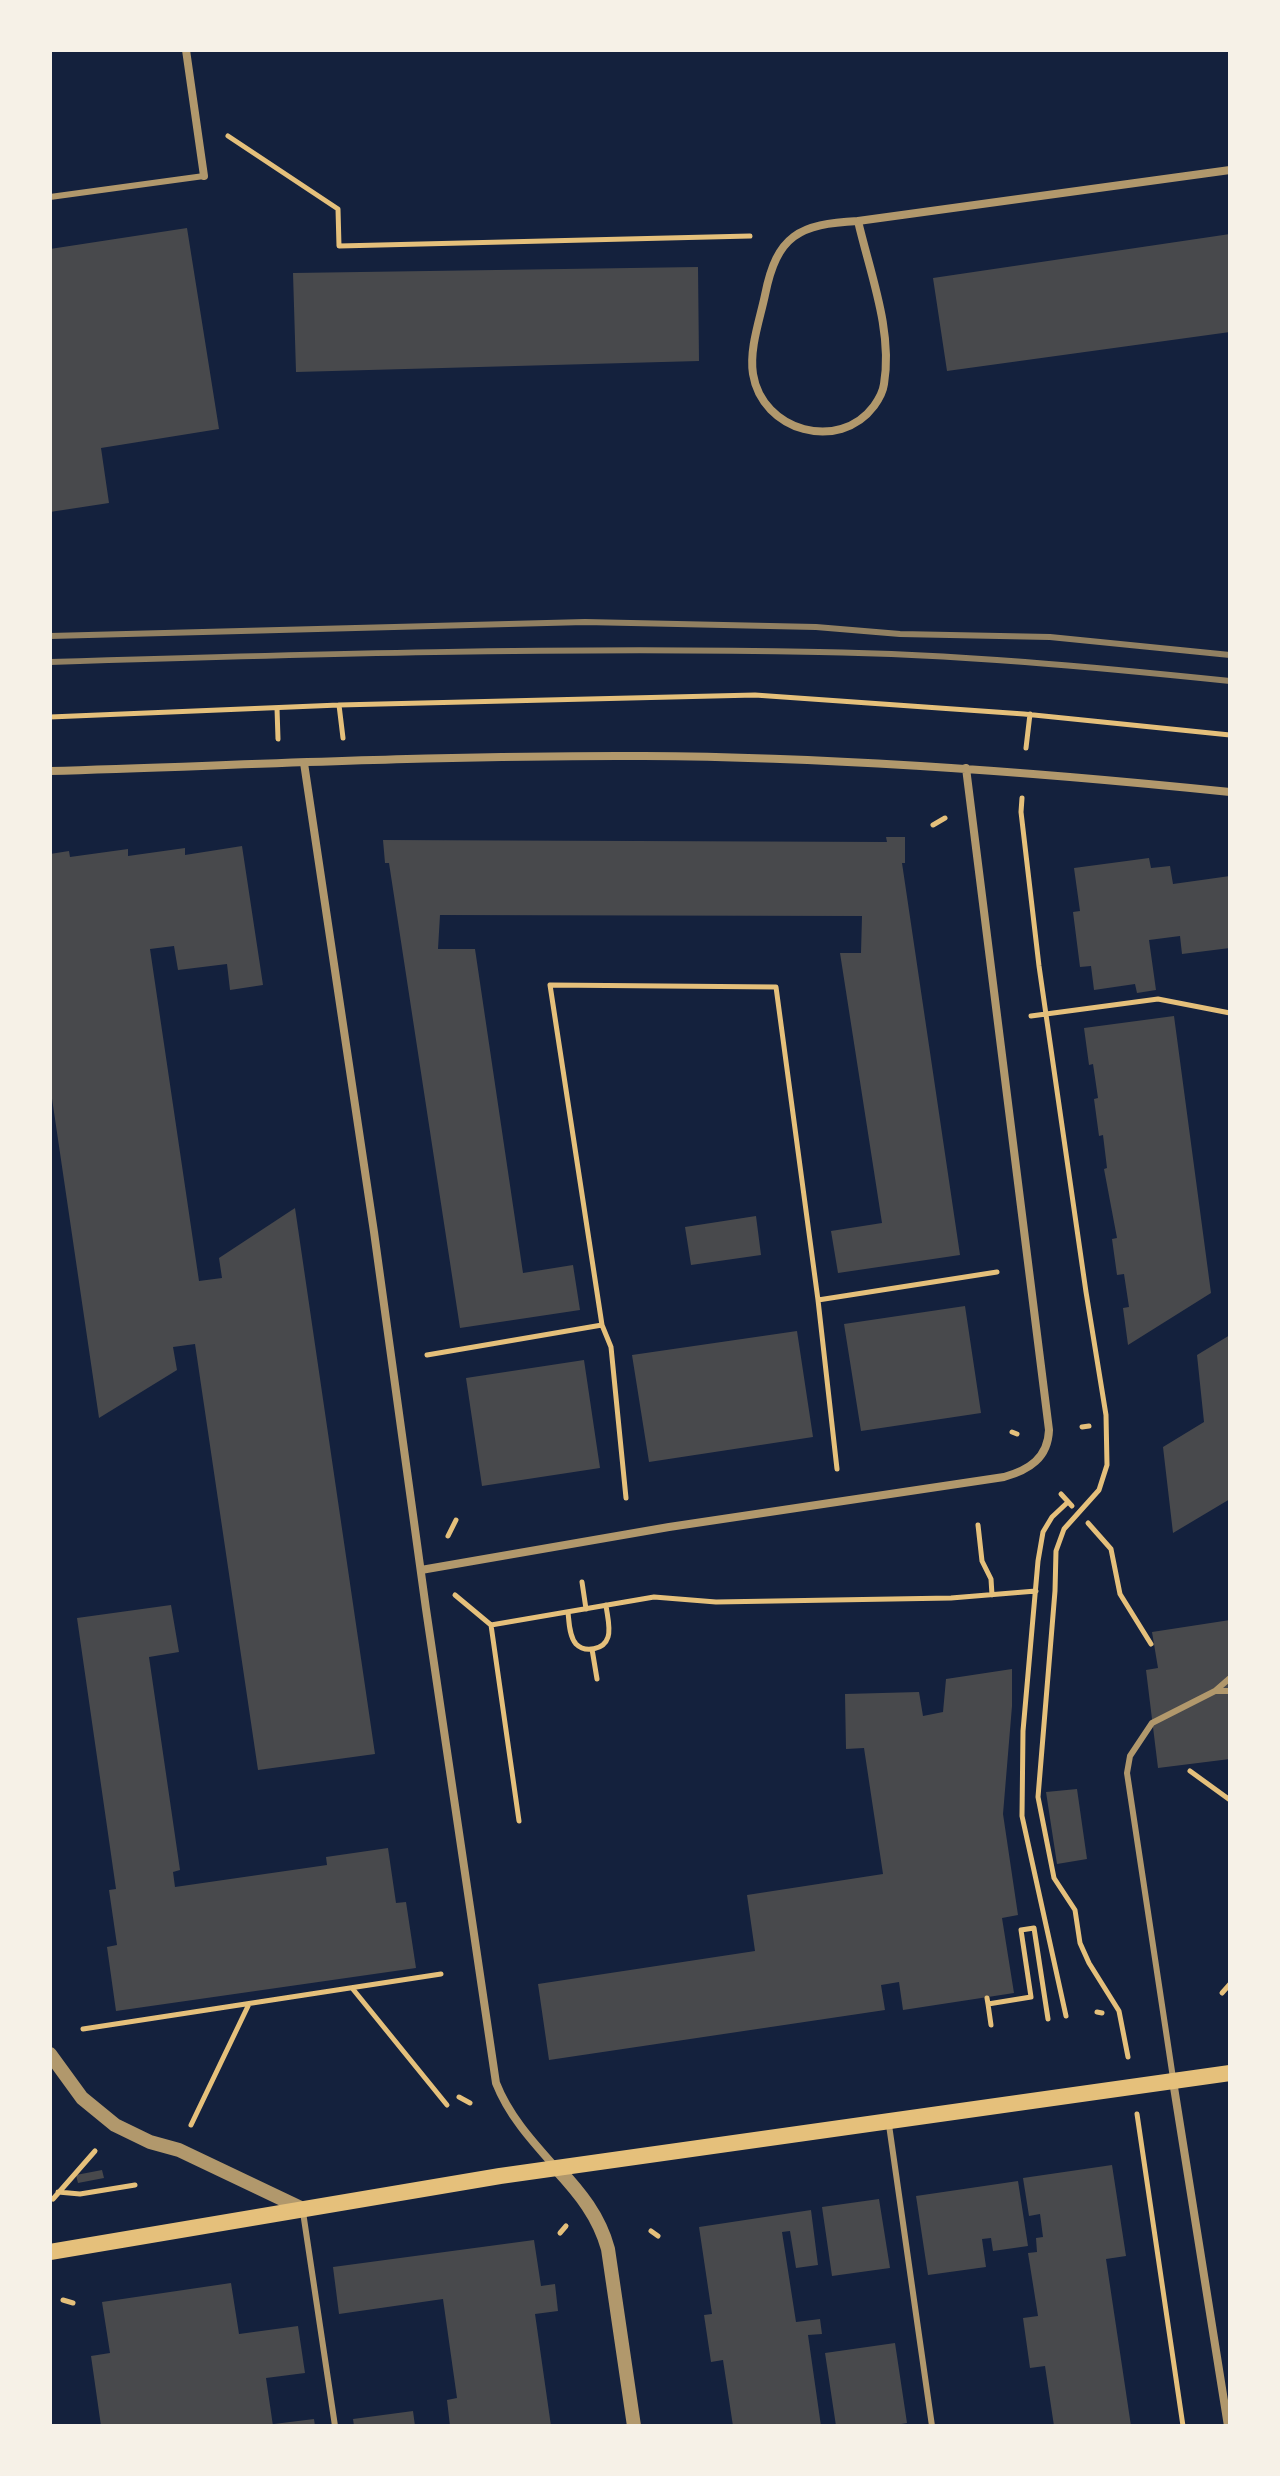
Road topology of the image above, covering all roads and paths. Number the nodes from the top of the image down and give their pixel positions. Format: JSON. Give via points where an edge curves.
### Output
{"nodes":[{"id":1,"x":186,"y":50,"type":"edge"},
{"id":2,"x":228,"y":136,"type":"dead end"},
{"id":3,"x":1230,"y":170,"type":"edge"},
{"id":4,"x":204,"y":176,"type":"joint"},
{"id":5,"x":50,"y":197,"type":"edge"},
{"id":6,"x":858,"y":221,"type":"junction"},
{"id":7,"x":750,"y":236,"type":"dead end"},
{"id":8,"x":339,"y":705,"type":"junction"},
{"id":9,"x":277,"y":708,"type":"junction"},
{"id":10,"x":1030,"y":714,"type":"junction"},
{"id":11,"x":50,"y":717,"type":"edge"},
{"id":12,"x":1230,"y":735,"type":"edge"},
{"id":13,"x":277,"y":737,"type":"dead end"},
{"id":14,"x":343,"y":738,"type":"dead end"},
{"id":15,"x":1027,"y":748,"type":"dead end"},
{"id":16,"x":304,"y":763,"type":"junction"},
{"id":17,"x":966,"y":768,"type":"junction"},
{"id":18,"x":50,"y":771,"type":"edge"},
{"id":19,"x":1230,"y":792,"type":"edge"},
{"id":20,"x":1021,"y":812,"type":"dead end"},
{"id":21,"x":945,"y":818,"type":"dead end"},
{"id":22,"x":933,"y":825,"type":"dead end"},
{"id":23,"x":1230,"y":1013,"type":"edge"},
{"id":24,"x":1046,"y":1014,"type":"junction"},
{"id":25,"x":1031,"y":1016,"type":"dead end"},
{"id":26,"x":997,"y":1272,"type":"dead end"},
{"id":27,"x":818,"y":1300,"type":"junction"},
{"id":28,"x":602,"y":1325,"type":"junction"},
{"id":29,"x":427,"y":1355,"type":"dead end"},
{"id":30,"x":837,"y":1469,"type":"dead end"},
{"id":31,"x":1061,"y":1494,"type":"dead end"},
{"id":32,"x":626,"y":1498,"type":"dead end"},
{"id":33,"x":456,"y":1520,"type":"dead end"},
{"id":34,"x":1088,"y":1523,"type":"dead end"},
{"id":35,"x":978,"y":1525,"type":"dead end"},
{"id":36,"x":448,"y":1536,"type":"dead end"},
{"id":37,"x":421,"y":1570,"type":"junction"},
{"id":38,"x":582,"y":1582,"type":"dead end"},
{"id":39,"x":1036,"y":1591,"type":"junction"},
{"id":40,"x":455,"y":1595,"type":"dead end"},
{"id":41,"x":992,"y":1595,"type":"junction"},
{"id":42,"x":606,"y":1605,"type":"junction"},
{"id":43,"x":586,"y":1609,"type":"junction"},
{"id":44,"x":568,"y":1612,"type":"junction"},
{"id":45,"x":491,"y":1625,"type":"junction"},
{"id":46,"x":1151,"y":1644,"type":"dead end"},
{"id":47,"x":592,"y":1649,"type":"junction"},
{"id":48,"x":1230,"y":1678,"type":"edge"},
{"id":49,"x":597,"y":1679,"type":"dead end"},
{"id":50,"x":1215,"y":1691,"type":"junction"},
{"id":51,"x":1230,"y":1691,"type":"edge"},
{"id":52,"x":1190,"y":1771,"type":"dead end"},
{"id":53,"x":1230,"y":1800,"type":"edge"},
{"id":54,"x":519,"y":1821,"type":"dead end"},
{"id":55,"x":441,"y":1974,"type":"dead end"},
{"id":56,"x":1230,"y":1984,"type":"edge"},
{"id":57,"x":352,"y":1988,"type":"junction"},
{"id":58,"x":1222,"y":1993,"type":"dead end"},
{"id":59,"x":250,"y":2003,"type":"junction"},
{"id":60,"x":1066,"y":2016,"type":"dead end"},
{"id":61,"x":1048,"y":2019,"type":"dead end"},
{"id":62,"x":1121,"y":2019,"type":"dead end"},
{"id":63,"x":991,"y":2025,"type":"dead end"},
{"id":64,"x":83,"y":2029,"type":"dead end"},
{"id":65,"x":50,"y":2054,"type":"edge"},
{"id":66,"x":1230,"y":2073,"type":"edge"},
{"id":67,"x":1173,"y":2080,"type":"junction"},
{"id":68,"x":459,"y":2097,"type":"dead end"},
{"id":69,"x":470,"y":2103,"type":"dead end"},
{"id":70,"x":447,"y":2105,"type":"dead end"},
{"id":71,"x":888,"y":2120,"type":"junction"},
{"id":72,"x":190,"y":2127,"type":"dead end"},
{"id":73,"x":1143,"y":2148,"type":"dead end"},
{"id":74,"x":95,"y":2151,"type":"dead end"},
{"id":75,"x":557,"y":2168,"type":"junction"},
{"id":76,"x":135,"y":2185,"type":"dead end"},
{"id":77,"x":58,"y":2192,"type":"junction"},
{"id":78,"x":53,"y":2199,"type":"dead end"},
{"id":79,"x":303,"y":2209,"type":"junction"},
{"id":80,"x":566,"y":2226,"type":"dead end"},
{"id":81,"x":651,"y":2231,"type":"dead end"},
{"id":82,"x":560,"y":2233,"type":"dead end"},
{"id":83,"x":658,"y":2236,"type":"dead end"},
{"id":84,"x":50,"y":2252,"type":"edge"},
{"id":85,"x":63,"y":2300,"type":"dead end"},
{"id":86,"x":73,"y":2303,"type":"dead end"},
{"id":87,"x":335,"y":2426,"type":"edge"},
{"id":88,"x":634,"y":2426,"type":"edge"},
{"id":89,"x":932,"y":2426,"type":"edge"},
{"id":90,"x":1183,"y":2426,"type":"edge"},
{"id":91,"x":1228,"y":2426,"type":"edge"}],
"edges":[{"from":1,"to":4,"type":"street"},
{"from":2,"to":7,"type":"path","via":[[338,209],[339,246]]},
{"from":3,"to":6,"type":"street"},
{"from":4,"to":5,"type":"lane"},
{"from":6,"to":6,"type":"street","via":[[808,228],[792,236],[773,263],[767,283],[753,373],[772,411],[809,432],[842,430],[857,423],[884,388],[880,315]]},
{"from":8,"to":9,"type":"path"},
{"from":8,"to":10,"type":"path","via":[[755,695]]},
{"from":8,"to":14,"type":"path"},
{"from":9,"to":11,"type":"path"},
{"from":9,"to":13,"type":"path"},
{"from":10,"to":12,"type":"path"},
{"from":10,"to":15,"type":"path"},
{"from":16,"to":17,"type":"street","via":[[646,756]]},
{"from":16,"to":18,"type":"street"},
{"from":16,"to":37,"type":"street"},
{"from":17,"to":19,"type":"street"},
{"from":17,"to":37,"type":"street","via":[[1049,1430],[1049,1443],[1039,1459],[1004,1477]]},
{"from":20,"to":24,"type":"path"},
{"from":21,"to":22,"type":"path"},
{"from":23,"to":24,"type":"path","via":[[1158,999]]},
{"from":24,"to":25,"type":"path"},
{"from":24,"to":62,"type":"path","via":[[1106,1415],[1107,1465],[1099,1490],[1064,1529],[1056,1551],[1038,1797],[1054,1878],[1075,1910],[1080,1943]]},
{"from":26,"to":27,"type":"path"},
{"from":27,"to":28,"type":"path","via":[[776,987],[550,985]]},
{"from":27,"to":30,"type":"path"},
{"from":28,"to":29,"type":"path"},
{"from":28,"to":32,"type":"path","via":[[611,1347]]},
{"from":31,"to":39,"type":"path","via":[[1070,1504],[1043,1532]]},
{"from":33,"to":36,"type":"path"},
{"from":34,"to":46,"type":"path","via":[[1111,1549],[1120,1594]]},
{"from":35,"to":41,"type":"path"},
{"from":37,"to":75,"type":"street","via":[[496,2083],[517,2123]]},
{"from":38,"to":43,"type":"path"},
{"from":39,"to":41,"type":"path"},
{"from":39,"to":60,"type":"path","via":[[1023,1731],[1022,1816]]},
{"from":40,"to":45,"type":"path"},
{"from":41,"to":42,"type":"path","via":[[716,1602],[654,1597]]},
{"from":42,"to":43,"type":"path"},
{"from":42,"to":47,"type":"path","via":[[607,1640]]},
{"from":43,"to":44,"type":"path"},
{"from":44,"to":45,"type":"path"},
{"from":44,"to":47,"type":"path","via":[[573,1640]]},
{"from":45,"to":54,"type":"path"},
{"from":47,"to":49,"type":"path"},
{"from":48,"to":50,"type":"lane"},
{"from":50,"to":51,"type":"lane"},
{"from":50,"to":67,"type":"lane","via":[[1152,1723],[1130,1756],[1127,1773]]},
{"from":52,"to":53,"type":"path"},
{"from":55,"to":57,"type":"path"},
{"from":56,"to":58,"type":"path"},
{"from":57,"to":59,"type":"path"},
{"from":57,"to":70,"type":"path"},
{"from":59,"to":64,"type":"path"},
{"from":59,"to":72,"type":"path"},
{"from":61,"to":63,"type":"path","via":[[1034,1928],[1021,1930],[1031,1997],[988,2001]]},
{"from":65,"to":79,"type":"street","via":[[82,2098],[115,2125]]},
{"from":66,"to":67,"type":"main road"},
{"from":67,"to":71,"type":"main road"},
{"from":67,"to":91,"type":"street"},
{"from":68,"to":69,"type":"path"},
{"from":71,"to":75,"type":"main road"},
{"from":71,"to":89,"type":"lane"},
{"from":73,"to":90,"type":"path"},
{"from":74,"to":77,"type":"path"},
{"from":75,"to":79,"type":"main road"},
{"from":75,"to":88,"type":"street","via":[[602,2228]]},
{"from":76,"to":77,"type":"path"},
{"from":77,"to":78,"type":"path"},
{"from":79,"to":84,"type":"main road"},
{"from":79,"to":87,"type":"lane"},
{"from":80,"to":82,"type":"path"},
{"from":81,"to":83,"type":"path"},
{"from":85,"to":86,"type":"path"}]}
